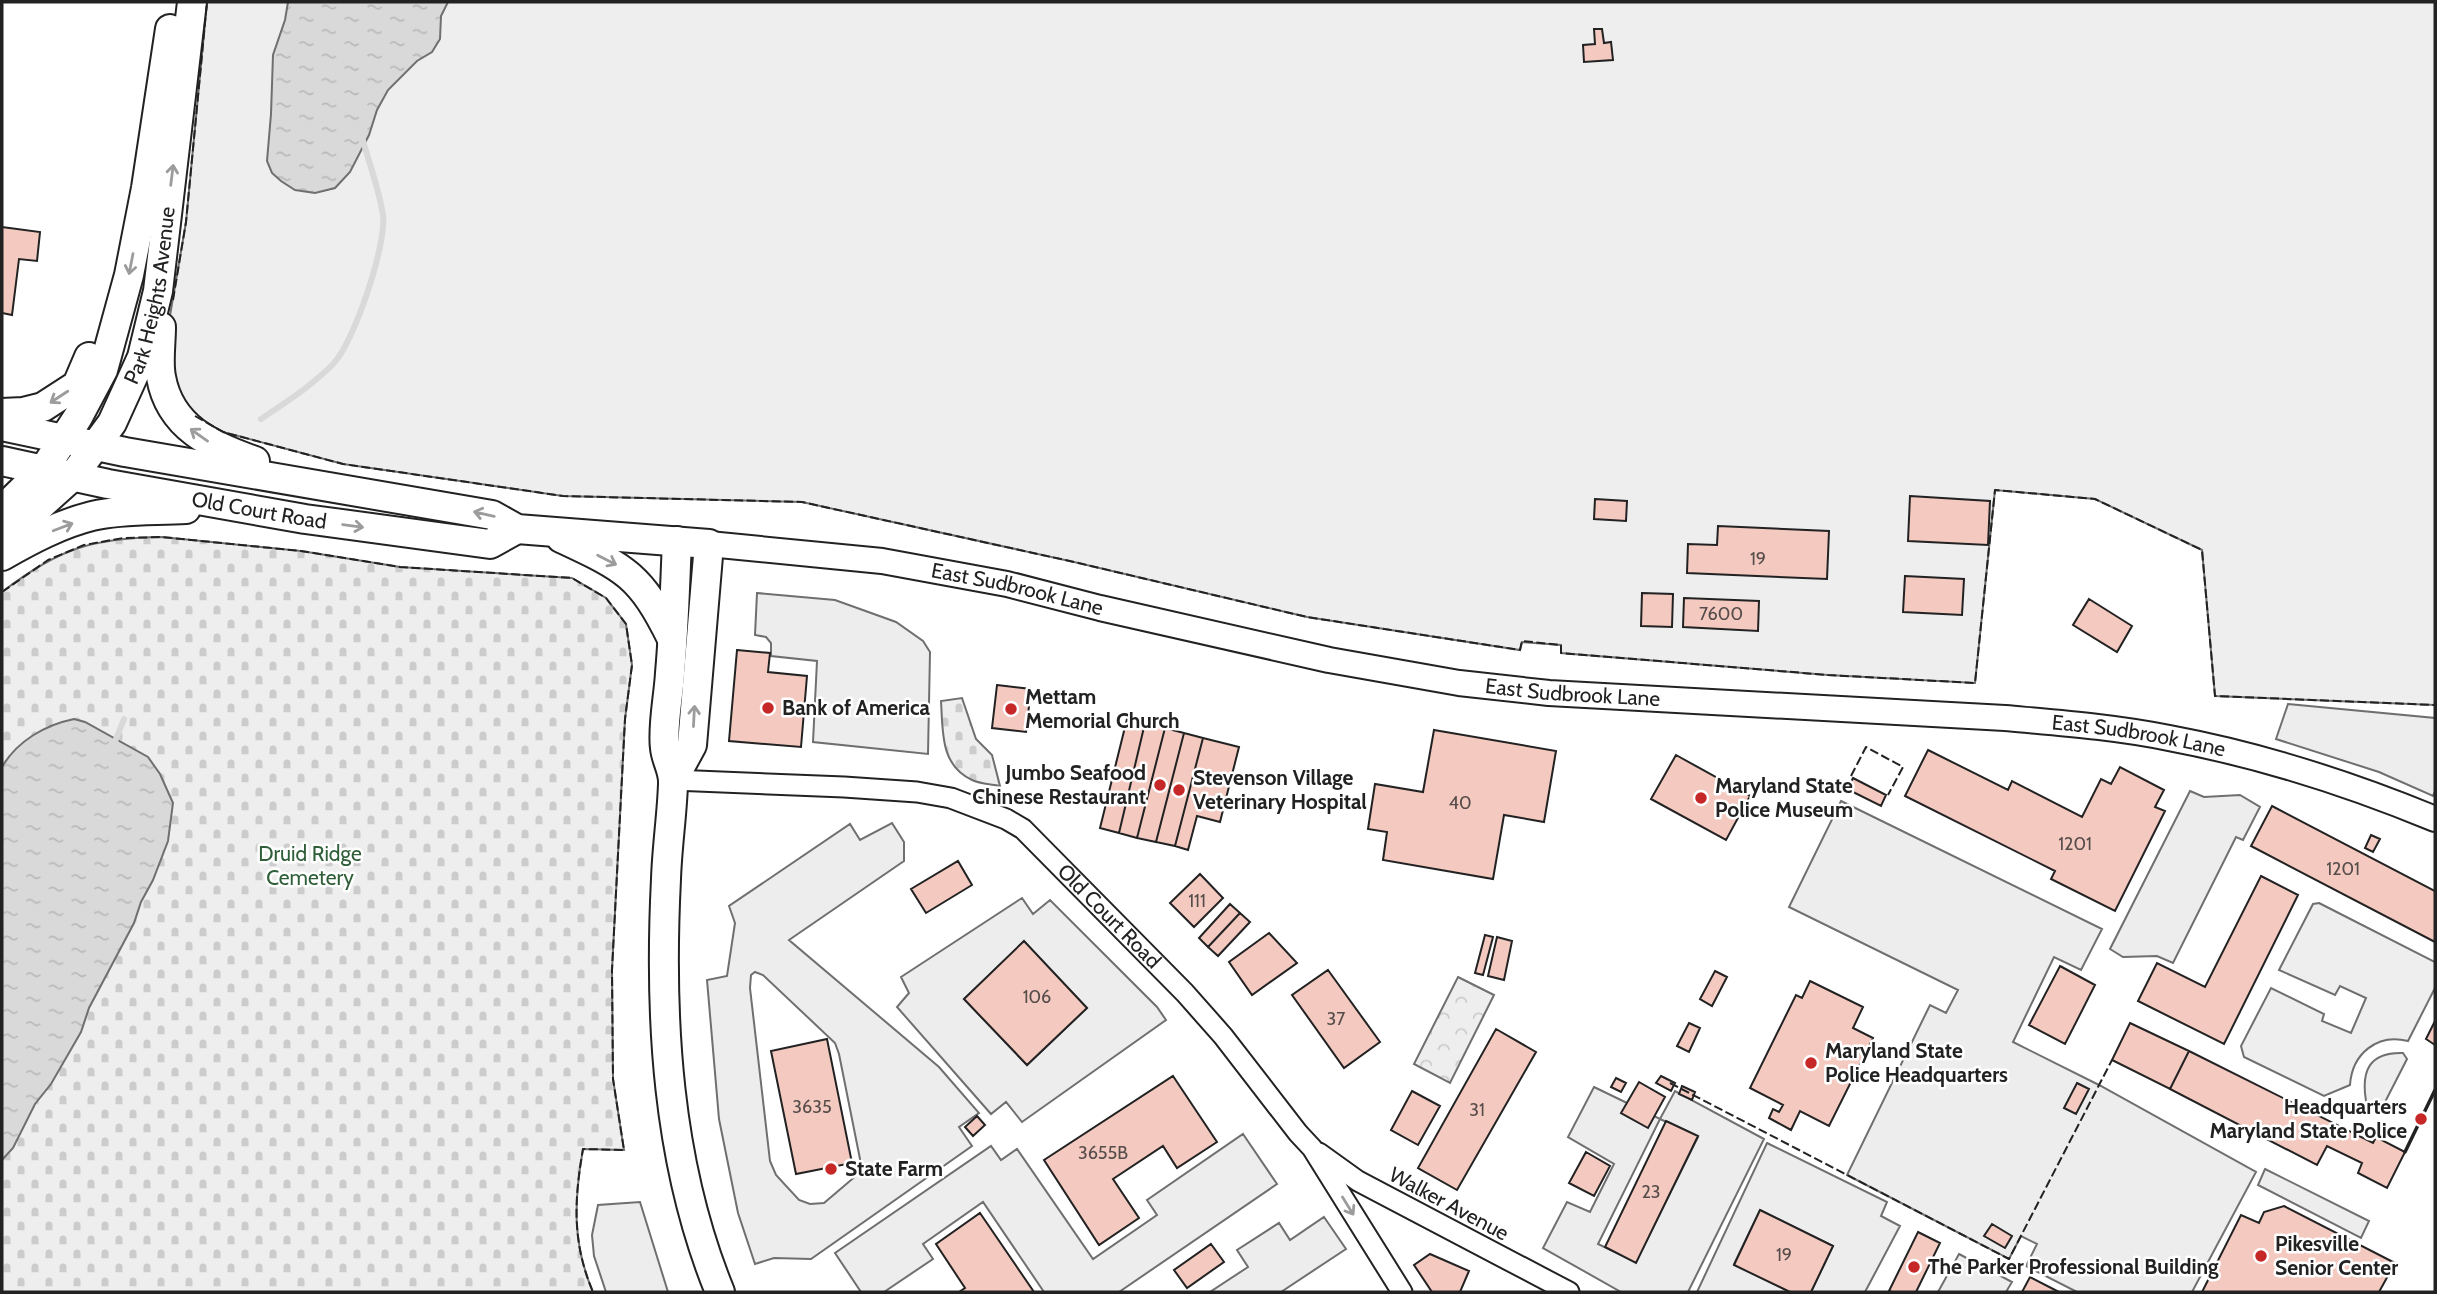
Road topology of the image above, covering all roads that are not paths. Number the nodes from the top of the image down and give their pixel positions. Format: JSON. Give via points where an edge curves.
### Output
{"nodes":[{"id":1,"x":174,"y":2,"type":"edge"},
{"id":2,"x":192,"y":2,"type":"edge"},
{"id":3,"x":158,"y":291,"type":"junction"},
{"id":4,"x":121,"y":303,"type":"junction"},
{"id":5,"x":2,"y":413,"type":"edge"},
{"id":6,"x":2,"y":426,"type":"edge"},
{"id":7,"x":66,"y":438,"type":"junction"},
{"id":8,"x":96,"y":445,"type":"junction"},
{"id":9,"x":2,"y":461,"type":"edge"},
{"id":10,"x":44,"y":469,"type":"junction"},
{"id":11,"x":73,"y":476,"type":"junction"},
{"id":12,"x":305,"y":483,"type":"junction"},
{"id":13,"x":237,"y":507,"type":"junction"},
{"id":14,"x":2,"y":510,"type":"edge"},
{"id":15,"x":517,"y":528,"type":"junction"},
{"id":16,"x":545,"y":530,"type":"junction"},
{"id":17,"x":2,"y":540,"type":"edge"},
{"id":18,"x":677,"y":541,"type":"junction"},
{"id":19,"x":709,"y":544,"type":"junction"},
{"id":20,"x":2,"y":556,"type":"edge"},
{"id":21,"x":673,"y":642,"type":"junction"},
{"id":22,"x":674,"y":780,"type":"junction"},
{"id":23,"x":2435,"y":819,"type":"edge"},
{"id":24,"x":1312,"y":1148,"type":"junction"},
{"id":25,"x":720,"y":1292,"type":"edge"},
{"id":26,"x":1402,"y":1292,"type":"edge"},
{"id":27,"x":1569,"y":1292,"type":"edge"}],
"edges":[{"from":1,"to":4,"type":"main road","name":"Park Heights Avenue","one_way":true,"via":[[146,188]]},
{"from":3,"to":2,"type":"main road","name":"Park Heights Avenue","one_way":true},
{"from":3,"to":8,"type":"main road","name":"Park Heights Avenue","via":[[142,357],[112,423]]},
{"from":12,"to":3,"type":"main road","one_way":true,"via":[[217,447],[178,417],[160,376]]},
{"from":4,"to":5,"type":"main road","one_way":true,"via":[[110,309],[77,385],[44,407]]},
{"from":4,"to":7,"type":"main road","name":"Park Heights Avenue","via":[[103,370]]},
{"from":6,"to":7,"type":"main road","name":"Old Court Road"},
{"from":7,"to":8,"type":"main road","name":"Old Court Road"},
{"from":7,"to":10,"type":"main road","name":"Park Heights Avenue"},
{"from":8,"to":11,"type":"main road","name":"Park Heights Avenue"},
{"from":8,"to":12,"type":"main road","name":"Old Court Road"},
{"from":9,"to":10,"type":"main road","name":"Old Court Road"},
{"from":10,"to":11,"type":"main road","name":"Old Court Road"},
{"from":10,"to":14,"type":"main road","name":"Park Heights Avenue"},
{"from":11,"to":13,"type":"main road","name":"Old Court Road"},
{"from":11,"to":17,"type":"main road","name":"Park Heights Avenue"},
{"from":15,"to":12,"type":"main road","name":"Old Court Road","one_way":true,"via":[[492,515]]},
{"from":13,"to":15,"type":"main road","name":"Old Court Road","one_way":true,"via":[[490,544]]},
{"from":20,"to":13,"type":"main road","one_way":true,"via":[[93,516]]},
{"from":15,"to":16,"type":"main road","name":"Old Court Road"},
{"from":16,"to":18,"type":"main road","name":"Old Court Road"},
{"from":16,"to":21,"type":"main road","one_way":true,"via":[[614,563],[632,577],[655,606]]},
{"from":18,"to":19,"type":"main road","name":"Old Court Road"},
{"from":18,"to":21,"type":"main road"},
{"from":22,"to":19,"type":"main road","one_way":true,"via":[[692,745]]},
{"from":19,"to":23,"type":"street","name":"East Sudbrook Lane","via":[[907,565],[1329,660],[1459,683],[1549,693],[2017,719],[2167,737],[2291,768]]},
{"from":21,"to":22,"type":"main road","via":[[664,747]]},
{"from":22,"to":24,"type":"street","name":"Old Court Road","via":[[917,792],[951,798],[1006,819],[1023,829],[1185,992]]},
{"from":22,"to":25,"type":"main road","via":[[664,979],[670,1084],[689,1195]]},
{"from":24,"to":26,"type":"street","name":"Old Court Road","one_way":true},
{"from":24,"to":27,"type":"street","name":"Walker Avenue","via":[[1358,1181]]}]}
